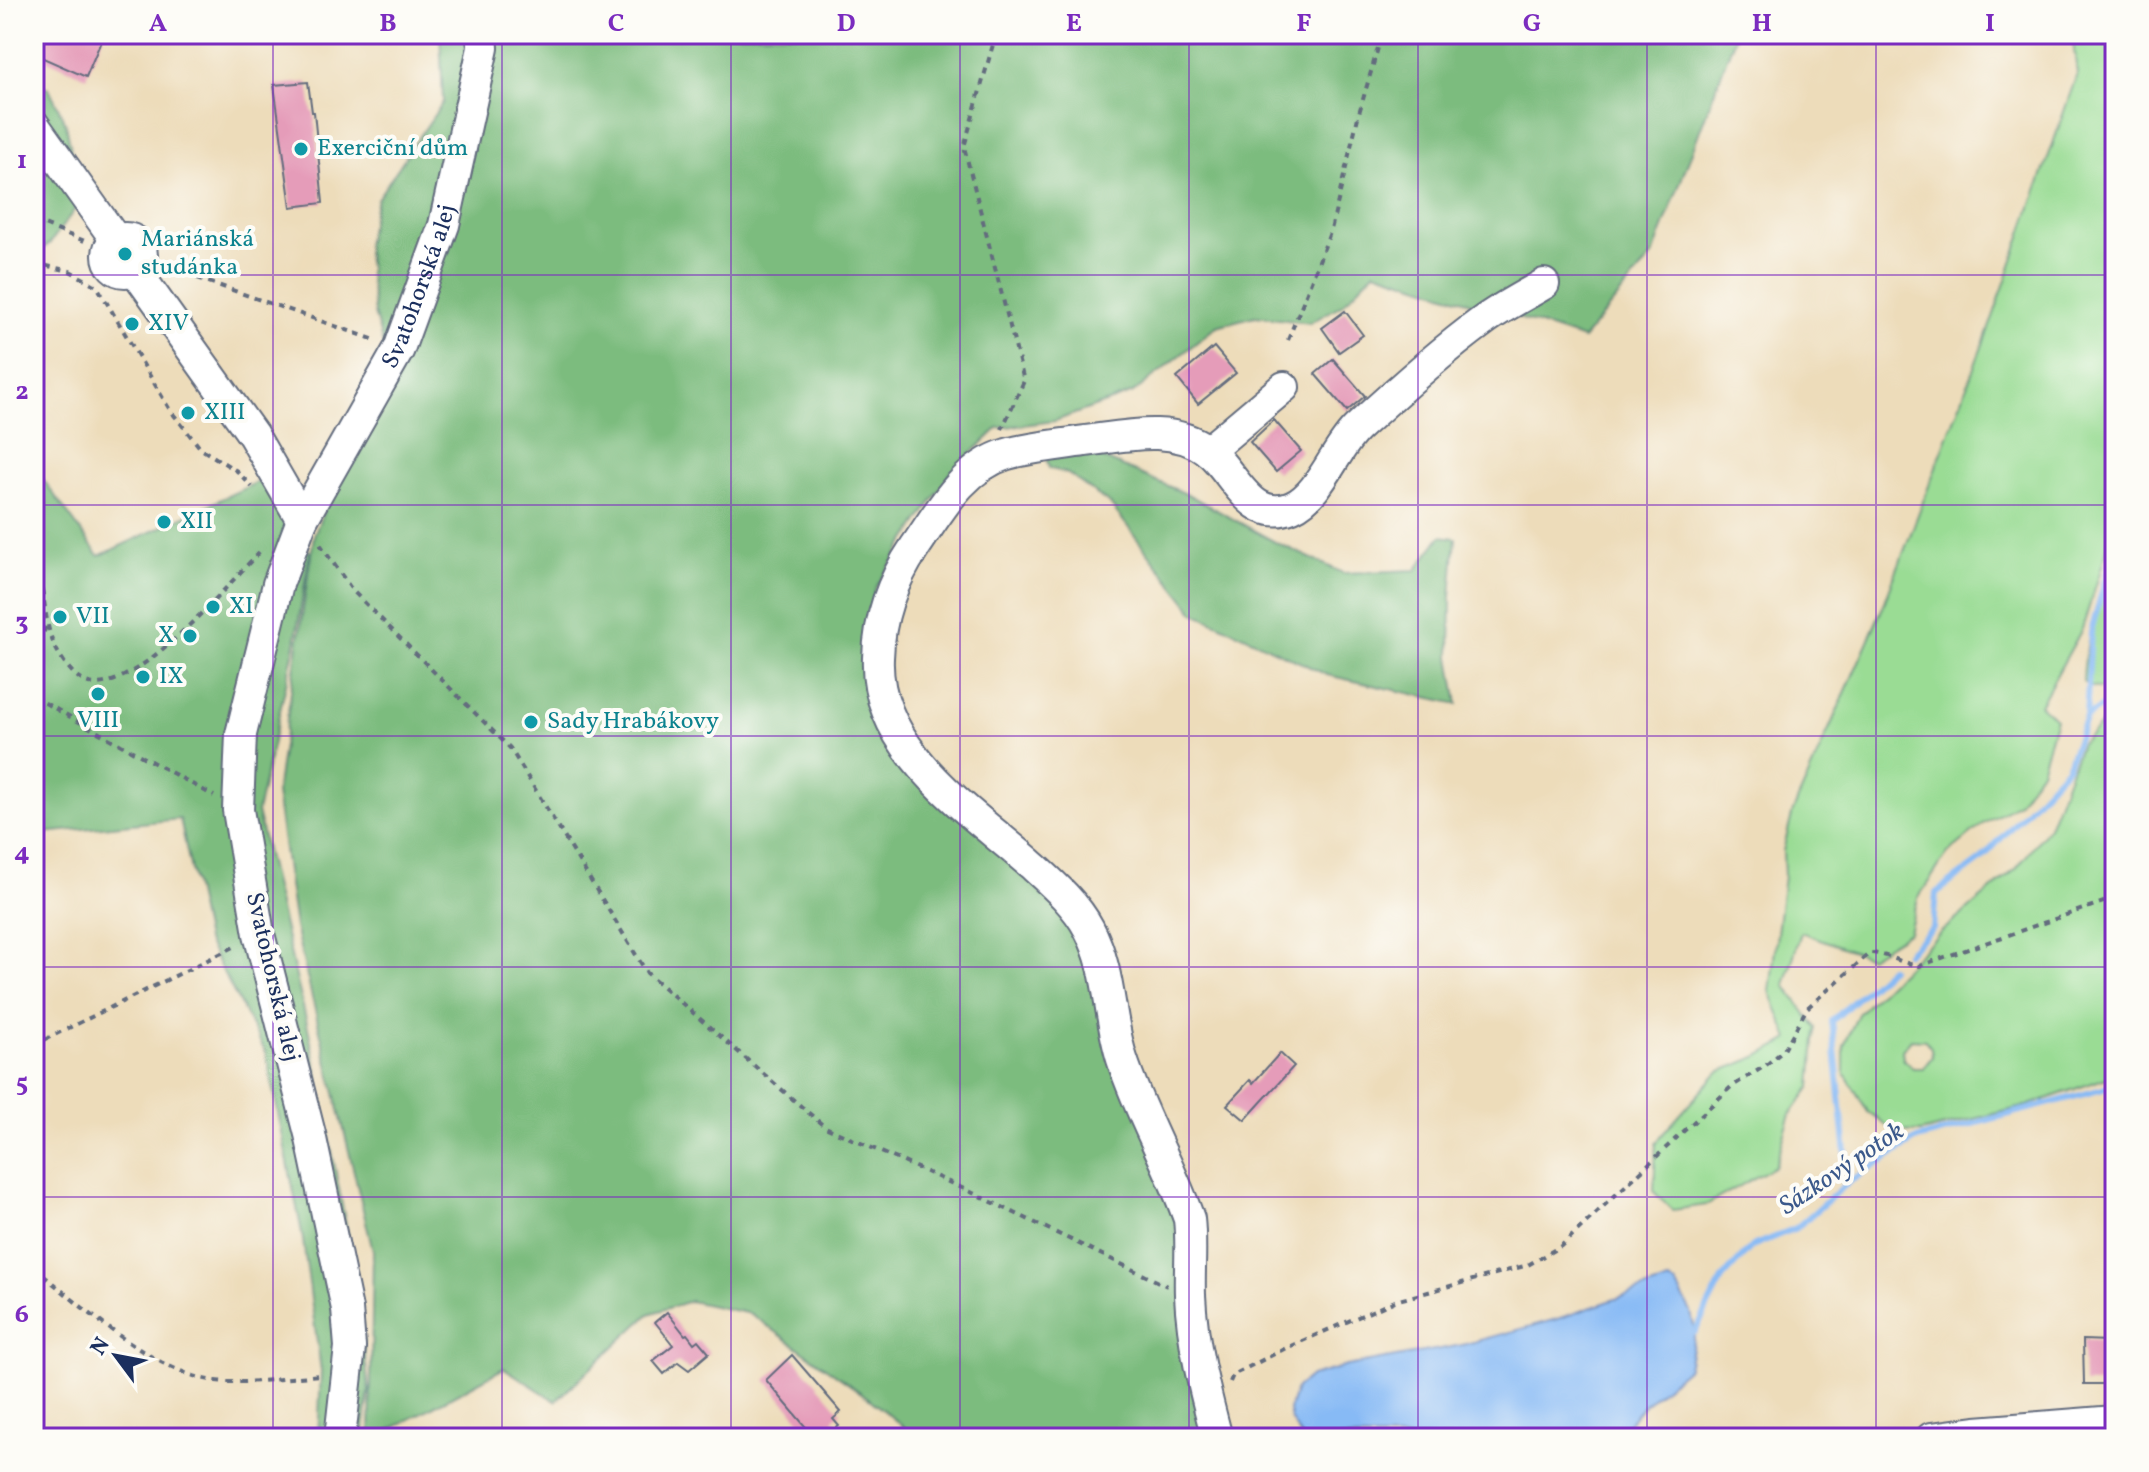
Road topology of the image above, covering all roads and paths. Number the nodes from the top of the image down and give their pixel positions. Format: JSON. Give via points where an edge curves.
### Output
{"nodes":[{"id":1,"x":482,"y":34,"type":"edge"},
{"id":2,"x":996,"y":34,"type":"edge"},
{"id":3,"x":1382,"y":34,"type":"edge"},
{"id":4,"x":34,"y":125,"type":"edge"},
{"id":5,"x":34,"y":221,"type":"edge"},
{"id":6,"x":112,"y":245,"type":"junction"},
{"id":7,"x":34,"y":263,"type":"edge"},
{"id":8,"x":139,"y":264,"type":"junction"},
{"id":9,"x":1544,"y":284,"type":"dead end"},
{"id":10,"x":1288,"y":340,"type":"dead end"},
{"id":11,"x":399,"y":349,"type":"junction"},
{"id":12,"x":1284,"y":387,"type":"dead end"},
{"id":13,"x":999,"y":434,"type":"dead end"},
{"id":14,"x":1208,"y":451,"type":"junction"},
{"id":15,"x":255,"y":490,"type":"dead end"},
{"id":16,"x":302,"y":520,"type":"junction"},
{"id":17,"x":268,"y":543,"type":"dead end"},
{"id":18,"x":34,"y":567,"type":"edge"},
{"id":19,"x":46,"y":626,"type":"junction"},
{"id":20,"x":34,"y":654,"type":"edge"},
{"id":21,"x":34,"y":697,"type":"edge"},
{"id":22,"x":238,"y":810,"type":"junction"},
{"id":23,"x":2115,"y":898,"type":"edge"},
{"id":24,"x":259,"y":934,"type":"junction"},
{"id":25,"x":34,"y":1045,"type":"edge"},
{"id":26,"x":34,"y":1268,"type":"edge"},
{"id":27,"x":1190,"y":1296,"type":"junction"},
{"id":28,"x":348,"y":1374,"type":"junction"},
{"id":29,"x":1228,"y":1387,"type":"dead end"},
{"id":30,"x":2115,"y":1421,"type":"edge"},
{"id":31,"x":1980,"y":1435,"type":"edge"},
{"id":32,"x":340,"y":1438,"type":"edge"},
{"id":33,"x":1217,"y":1438,"type":"edge"},
{"id":34,"x":1931,"y":1438,"type":"edge"}],
"edges":[{"from":1,"to":11,"type":"street","name":"Svatohorská alej","via":[[444,225]]},
{"from":2,"to":13,"type":"path","via":[[964,147],[1024,381]]},
{"from":3,"to":10,"type":"path","via":[[1331,230]]},
{"from":4,"to":6,"type":"street"},
{"from":5,"to":6,"type":"path"},
{"from":6,"to":8,"type":"street","via":[[129,237],[141,245]]},
{"from":7,"to":15,"type":"path","via":[[70,271],[97,286],[170,410],[201,449],[237,471]]},
{"from":8,"to":11,"type":"path"},
{"from":8,"to":16,"type":"street","via":[[253,435]]},
{"from":9,"to":14,"type":"street","via":[[1485,320],[1419,373],[1353,432],[1322,479],[1292,507],[1273,510],[1257,504]]},
{"from":11,"to":16,"type":"street","name":"Svatohorská alej"},
{"from":12,"to":14,"type":"street"},
{"from":14,"to":27,"type":"street","via":[[1180,437],[1143,433],[1034,448],[1001,456],[973,472],[949,497],[888,597],[877,667],[890,722],[902,744],[936,781],[1055,885],[1087,925],[1107,976],[1123,1060],[1189,1219]]},
{"from":16,"to":22,"type":"street","name":"Svatohorská alej","via":[[278,584],[241,734]]},
{"from":16,"to":27,"type":"path","via":[[352,590],[510,748],[647,973],[825,1127]]},
{"from":17,"to":19,"type":"path","via":[[186,628],[136,671],[111,684],[87,683],[70,671]]},
{"from":18,"to":19,"type":"path","via":[[42,582]]},
{"from":19,"to":20,"type":"path"},
{"from":21,"to":22,"type":"path"},
{"from":22,"to":24,"type":"street","name":"Svatohorská alej"},
{"from":23,"to":29,"type":"path","via":[[1919,966],[1870,953],[1807,1008],[1784,1050],[1731,1087],[1561,1246],[1528,1265],[1395,1301],[1233,1375]]},
{"from":24,"to":25,"type":"path"},
{"from":24,"to":28,"type":"street","name":"Svatohorská alej","via":[[347,1309]]},
{"from":26,"to":28,"type":"path","via":[[130,1345],[194,1377],[220,1382]]},
{"from":27,"to":33,"type":"street"},
{"from":28,"to":32,"type":"street","name":"Svatohorská alej"},
{"from":30,"to":31,"type":"street"},
{"from":31,"to":34,"type":"street"}]}
